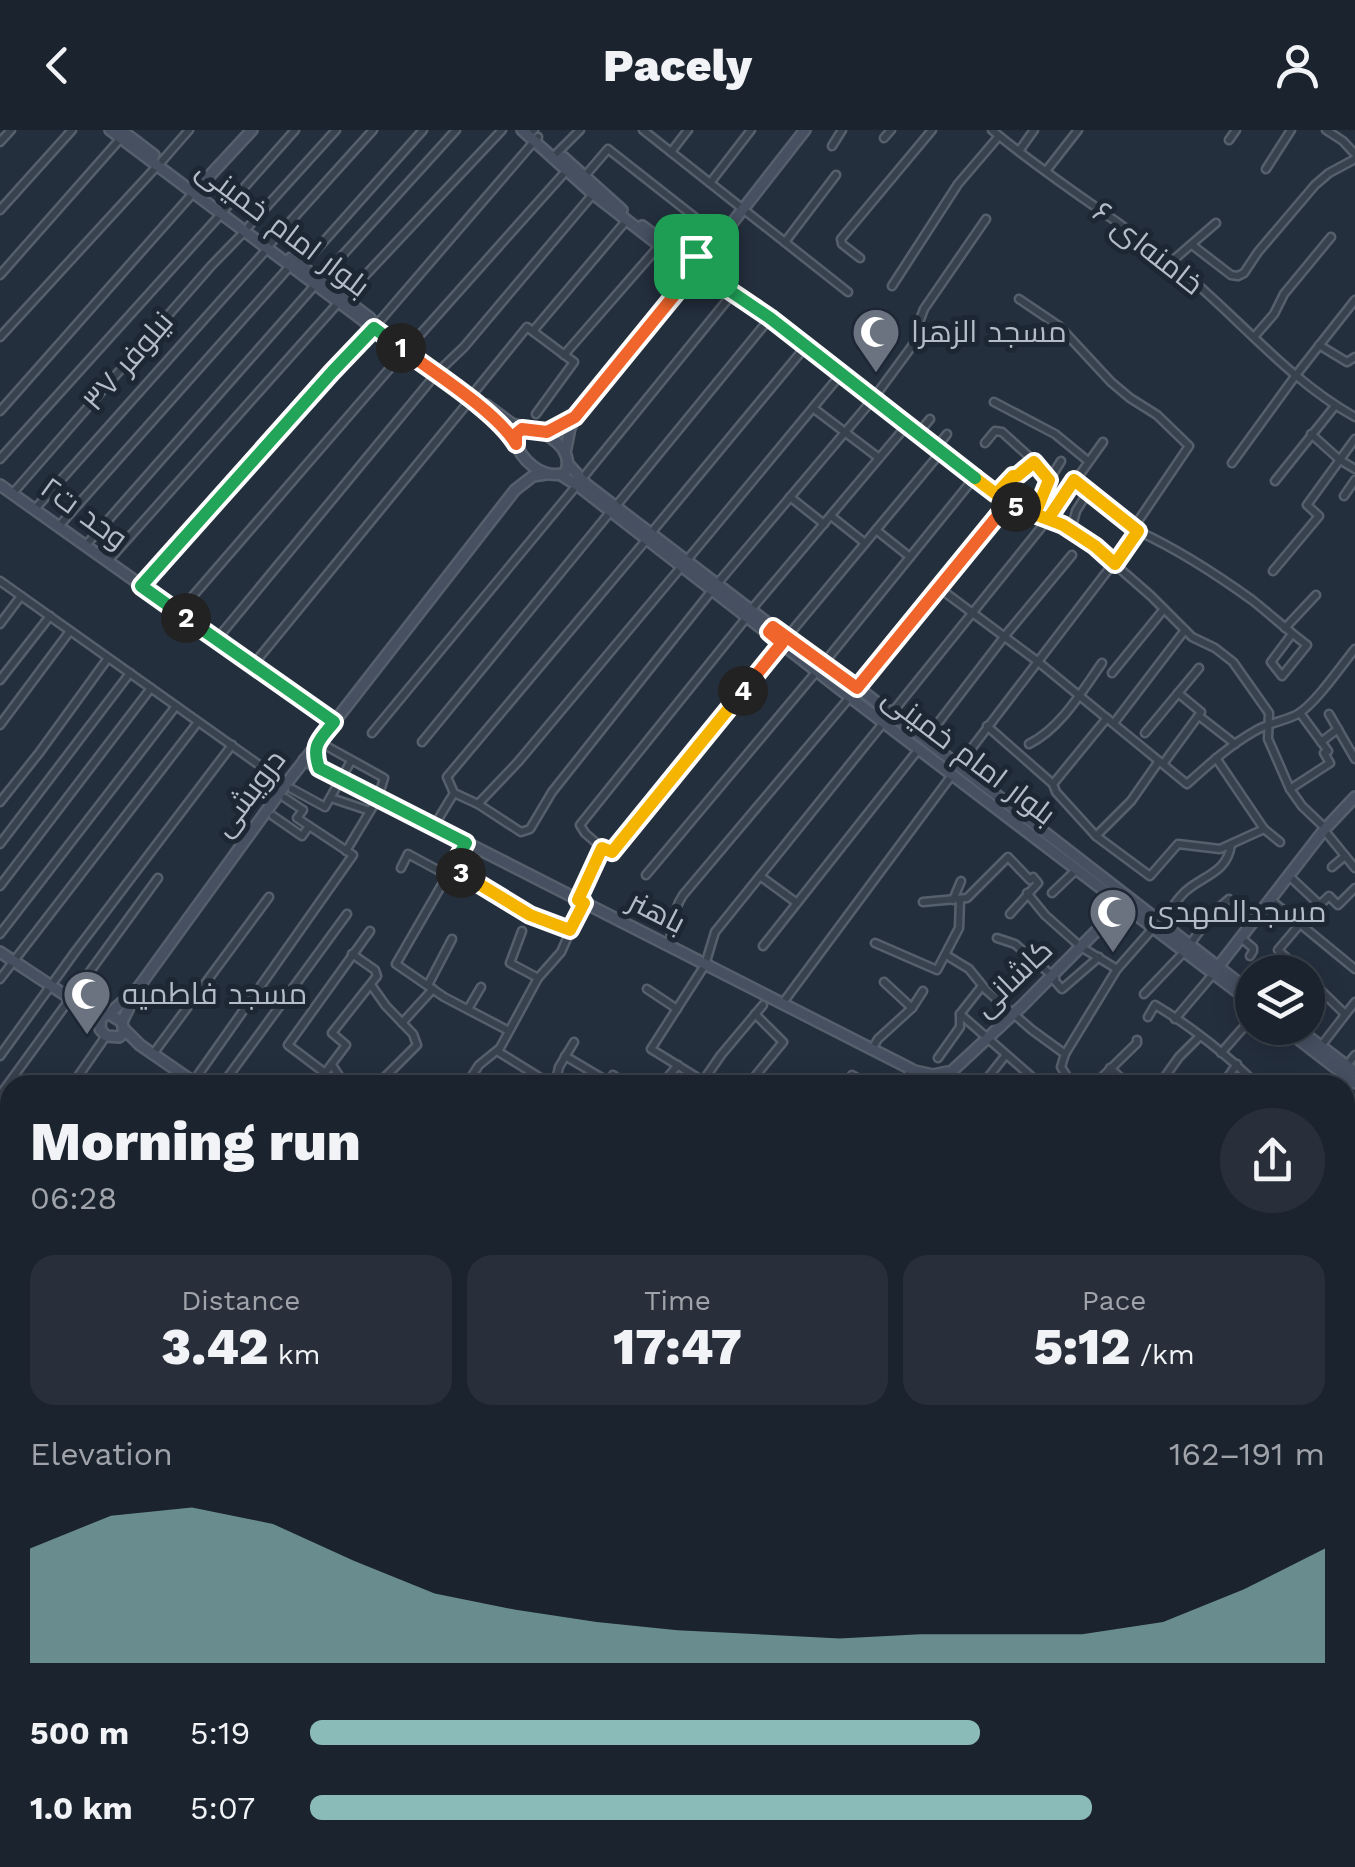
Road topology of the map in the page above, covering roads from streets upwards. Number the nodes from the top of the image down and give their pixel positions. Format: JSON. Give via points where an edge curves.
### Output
{"nodes":[{"id":1,"x":10,"y":130,"type":"edge"},
{"id":2,"x":72,"y":130,"type":"edge"},
{"id":3,"x":110,"y":130,"type":"edge"},
{"id":4,"x":189,"y":130,"type":"edge"},
{"id":5,"x":249,"y":130,"type":"edge"},
{"id":6,"x":295,"y":130,"type":"edge"},
{"id":7,"x":336,"y":130,"type":"edge"},
{"id":8,"x":373,"y":130,"type":"edge"},
{"id":9,"x":423,"y":130,"type":"edge"},
{"id":10,"x":456,"y":130,"type":"edge"},
{"id":11,"x":502,"y":130,"type":"edge"},
{"id":12,"x":580,"y":130,"type":"edge"},
{"id":13,"x":643,"y":130,"type":"edge"},
{"id":14,"x":688,"y":130,"type":"edge"},
{"id":15,"x":751,"y":130,"type":"edge"},
{"id":16,"x":805,"y":130,"type":"edge"},
{"id":17,"x":842,"y":130,"type":"edge"},
{"id":18,"x":891,"y":130,"type":"edge"},
{"id":19,"x":932,"y":130,"type":"edge"},
{"id":20,"x":992,"y":130,"type":"edge"},
{"id":21,"x":1034,"y":130,"type":"edge"},
{"id":22,"x":1078,"y":130,"type":"edge"},
{"id":23,"x":1236,"y":130,"type":"edge"},
{"id":24,"x":1291,"y":130,"type":"edge"},
{"id":25,"x":1326,"y":130,"type":"edge"},
{"id":26,"x":123,"y":133,"type":"edge"},
{"id":27,"x":532,"y":133,"type":"edge"},
{"id":28,"x":999,"y":136,"type":"junction"},
{"id":29,"x":884,"y":138,"type":"dead end"},
{"id":30,"x":1229,"y":140,"type":"dead end"},
{"id":31,"x":0,"y":142,"type":"edge"},
{"id":32,"x":832,"y":146,"type":"dead end"},
{"id":33,"x":1019,"y":151,"type":"junction"},
{"id":34,"x":671,"y":152,"type":"junction"},
{"id":35,"x":556,"y":155,"type":"junction"},
{"id":36,"x":1355,"y":157,"type":"edge"},
{"id":37,"x":160,"y":163,"type":"junction"},
{"id":38,"x":569,"y":167,"type":"junction"},
{"id":39,"x":1266,"y":169,"type":"dead end"},
{"id":40,"x":1046,"y":171,"type":"junction"},
{"id":41,"x":836,"y":175,"type":"dead end"},
{"id":42,"x":584,"y":177,"type":"junction"},
{"id":43,"x":710,"y":183,"type":"junction"},
{"id":44,"x":195,"y":190,"type":"junction"},
{"id":45,"x":593,"y":194,"type":"junction"},
{"id":46,"x":744,"y":209,"type":"junction"},
{"id":47,"x":0,"y":210,"type":"edge"},
{"id":48,"x":224,"y":211,"type":"junction"},
{"id":49,"x":986,"y":219,"type":"dead end"},
{"id":50,"x":626,"y":221,"type":"junction"},
{"id":51,"x":1216,"y":223,"type":"dead end"},
{"id":52,"x":247,"y":228,"type":"junction"},
{"id":53,"x":720,"y":237,"type":"junction"},
{"id":54,"x":1331,"y":237,"type":"dead end"},
{"id":55,"x":785,"y":242,"type":"junction"},
{"id":56,"x":1192,"y":245,"type":"junction"},
{"id":57,"x":270,"y":246,"type":"junction"},
{"id":58,"x":658,"y":246,"type":"junction"},
{"id":59,"x":860,"y":258,"type":"dead end"},
{"id":60,"x":704,"y":259,"type":"junction"},
{"id":61,"x":1171,"y":262,"type":"junction"},
{"id":62,"x":296,"y":266,"type":"junction"},
{"id":63,"x":688,"y":267,"type":"junction"},
{"id":64,"x":0,"y":274,"type":"edge"},
{"id":65,"x":705,"y":274,"type":"junction"},
{"id":66,"x":318,"y":282,"type":"junction"},
{"id":67,"x":892,"y":286,"type":"dead end"},
{"id":68,"x":848,"y":292,"type":"dead end"},
{"id":69,"x":734,"y":294,"type":"junction"},
{"id":70,"x":342,"y":300,"type":"junction"},
{"id":71,"x":1019,"y":300,"type":"dead end"},
{"id":72,"x":1355,"y":300,"type":"edge"},
{"id":73,"x":770,"y":318,"type":"junction"},
{"id":74,"x":376,"y":326,"type":"junction"},
{"id":75,"x":530,"y":329,"type":"junction"},
{"id":76,"x":1254,"y":336,"type":"junction"},
{"id":77,"x":0,"y":338,"type":"edge"},
{"id":78,"x":1319,"y":345,"type":"junction"},
{"id":79,"x":806,"y":346,"type":"junction"},
{"id":80,"x":407,"y":349,"type":"junction"},
{"id":81,"x":564,"y":355,"type":"junction"},
{"id":82,"x":1355,"y":357,"type":"edge"},
{"id":83,"x":438,"y":372,"type":"junction"},
{"id":84,"x":841,"y":374,"type":"junction"},
{"id":85,"x":1296,"y":375,"type":"junction"},
{"id":86,"x":471,"y":397,"type":"junction"},
{"id":87,"x":873,"y":399,"type":"junction"},
{"id":88,"x":994,"y":402,"type":"dead end"},
{"id":89,"x":1335,"y":406,"type":"junction"},
{"id":90,"x":814,"y":408,"type":"junction"},
{"id":91,"x":0,"y":411,"type":"edge"},
{"id":92,"x":536,"y":414,"type":"dead end"},
{"id":93,"x":575,"y":417,"type":"junction"},
{"id":94,"x":1355,"y":417,"type":"edge"},
{"id":95,"x":930,"y":420,"type":"dead end"},
{"id":96,"x":906,"y":425,"type":"junction"},
{"id":97,"x":527,"y":428,"type":"junction"},
{"id":98,"x":542,"y":432,"type":"junction"},
{"id":99,"x":845,"y":432,"type":"junction"},
{"id":100,"x":918,"y":434,"type":"junction"},
{"id":101,"x":946,"y":434,"type":"dead end"},
{"id":102,"x":1311,"y":434,"type":"junction"},
{"id":103,"x":1355,"y":438,"type":"edge"},
{"id":104,"x":1103,"y":442,"type":"dead end"},
{"id":105,"x":985,"y":443,"type":"dead end"},
{"id":106,"x":938,"y":450,"type":"junction"},
{"id":107,"x":565,"y":453,"type":"junction"},
{"id":108,"x":520,"y":454,"type":"junction"},
{"id":109,"x":879,"y":458,"type":"junction"},
{"id":110,"x":0,"y":459,"type":"edge"},
{"id":111,"x":1340,"y":460,"type":"junction"},
{"id":112,"x":1061,"y":461,"type":"dead end"},
{"id":113,"x":1088,"y":461,"type":"junction"},
{"id":114,"x":1034,"y":462,"type":"junction"},
{"id":115,"x":1232,"y":463,"type":"dead end"},
{"id":116,"x":569,"y":465,"type":"junction"},
{"id":117,"x":1355,"y":469,"type":"edge"},
{"id":118,"x":546,"y":474,"type":"junction"},
{"id":119,"x":560,"y":475,"type":"junction"},
{"id":120,"x":520,"y":478,"type":"dead end"},
{"id":121,"x":974,"y":478,"type":"junction"},
{"id":122,"x":1049,"y":480,"type":"junction"},
{"id":123,"x":1074,"y":480,"type":"junction"},
{"id":124,"x":1355,"y":480,"type":"edge"},
{"id":125,"x":1275,"y":481,"type":"dead end"},
{"id":126,"x":579,"y":482,"type":"junction"},
{"id":127,"x":0,"y":484,"type":"edge"},
{"id":128,"x":515,"y":490,"type":"junction"},
{"id":129,"x":1088,"y":492,"type":"junction"},
{"id":130,"x":12,"y":493,"type":"junction"},
{"id":131,"x":996,"y":494,"type":"junction"},
{"id":132,"x":1344,"y":496,"type":"dead end"},
{"id":133,"x":790,"y":497,"type":"junction"},
{"id":134,"x":1008,"y":503,"type":"junction"},
{"id":135,"x":35,"y":509,"type":"junction"},
{"id":136,"x":614,"y":509,"type":"junction"},
{"id":137,"x":1035,"y":514,"type":"junction"},
{"id":138,"x":831,"y":516,"type":"junction"},
{"id":139,"x":1048,"y":519,"type":"junction"},
{"id":140,"x":824,"y":524,"type":"junction"},
{"id":141,"x":58,"y":526,"type":"junction"},
{"id":142,"x":1136,"y":529,"type":"junction"},
{"id":143,"x":876,"y":530,"type":"junction"},
{"id":144,"x":1071,"y":530,"type":"junction"},
{"id":145,"x":649,"y":536,"type":"junction"},
{"id":146,"x":865,"y":543,"type":"junction"},
{"id":147,"x":86,"y":546,"type":"junction"},
{"id":148,"x":1072,"y":554,"type":"dead end"},
{"id":149,"x":910,"y":557,"type":"junction"},
{"id":150,"x":108,"y":562,"type":"junction"},
{"id":151,"x":684,"y":563,"type":"junction"},
{"id":152,"x":1115,"y":564,"type":"junction"},
{"id":153,"x":1273,"y":571,"type":"dead end"},
{"id":154,"x":0,"y":581,"type":"edge"},
{"id":155,"x":141,"y":586,"type":"junction"},
{"id":156,"x":715,"y":586,"type":"junction"},
{"id":157,"x":939,"y":588,"type":"junction"},
{"id":158,"x":1316,"y":595,"type":"dead end"},
{"id":159,"x":21,"y":596,"type":"junction"},
{"id":160,"x":1164,"y":609,"type":"junction"},
{"id":161,"x":178,"y":612,"type":"junction"},
{"id":162,"x":749,"y":613,"type":"junction"},
{"id":163,"x":972,"y":613,"type":"junction"},
{"id":164,"x":50,"y":616,"type":"junction"},
{"id":165,"x":0,"y":624,"type":"edge"},
{"id":166,"x":70,"y":630,"type":"junction"},
{"id":167,"x":1185,"y":630,"type":"junction"},
{"id":168,"x":1288,"y":631,"type":"junction"},
{"id":169,"x":1004,"y":637,"type":"junction"},
{"id":170,"x":217,"y":640,"type":"junction"},
{"id":171,"x":784,"y":640,"type":"junction"},
{"id":172,"x":1355,"y":650,"type":"edge"},
{"id":173,"x":108,"y":658,"type":"junction"},
{"id":174,"x":1038,"y":661,"type":"junction"},
{"id":175,"x":1102,"y":664,"type":"dead end"},
{"id":176,"x":253,"y":665,"type":"junction"},
{"id":177,"x":821,"y":667,"type":"junction"},
{"id":178,"x":1198,"y":668,"type":"dead end"},
{"id":179,"x":130,"y":673,"type":"junction"},
{"id":180,"x":1112,"y":673,"type":"dead end"},
{"id":181,"x":0,"y":680,"type":"edge"},
{"id":182,"x":151,"y":688,"type":"junction"},
{"id":183,"x":857,"y":688,"type":"junction"},
{"id":184,"x":1178,"y":693,"type":"junction"},
{"id":185,"x":1080,"y":694,"type":"junction"},
{"id":186,"x":850,"y":697,"type":"junction"},
{"id":187,"x":176,"y":706,"type":"junction"},
{"id":188,"x":1300,"y":713,"type":"junction"},
{"id":189,"x":1329,"y":714,"type":"dead end"},
{"id":190,"x":1198,"y":716,"type":"junction"},
{"id":191,"x":887,"y":718,"type":"junction"},
{"id":192,"x":1111,"y":720,"type":"junction"},
{"id":193,"x":198,"y":722,"type":"junction"},
{"id":194,"x":334,"y":722,"type":"junction"},
{"id":195,"x":1268,"y":724,"type":"junction"},
{"id":196,"x":0,"y":725,"type":"edge"},
{"id":197,"x":987,"y":726,"type":"junction"},
{"id":198,"x":1338,"y":729,"type":"junction"},
{"id":199,"x":1145,"y":732,"type":"dead end"},
{"id":200,"x":372,"y":733,"type":"dead end"},
{"id":201,"x":422,"y":742,"type":"dead end"},
{"id":202,"x":1321,"y":742,"type":"junction"},
{"id":203,"x":317,"y":744,"type":"junction"},
{"id":204,"x":922,"y":744,"type":"junction"},
{"id":205,"x":1029,"y":744,"type":"dead end"},
{"id":206,"x":1235,"y":744,"type":"junction"},
{"id":207,"x":232,"y":746,"type":"junction"},
{"id":208,"x":1354,"y":754,"type":"edge"},
{"id":209,"x":1216,"y":758,"type":"junction"},
{"id":210,"x":304,"y":760,"type":"junction"},
{"id":211,"x":351,"y":760,"type":"junction"},
{"id":212,"x":1161,"y":762,"type":"junction"},
{"id":213,"x":319,"y":768,"type":"junction"},
{"id":214,"x":955,"y":770,"type":"junction"},
{"id":215,"x":342,"y":779,"type":"junction"},
{"id":216,"x":290,"y":783,"type":"junction"},
{"id":217,"x":1053,"y":784,"type":"junction"},
{"id":218,"x":1290,"y":789,"type":"junction"},
{"id":219,"x":454,"y":793,"type":"junction"},
{"id":220,"x":989,"y":796,"type":"junction"},
{"id":221,"x":285,"y":798,"type":"dead end"},
{"id":222,"x":330,"y":798,"type":"junction"},
{"id":223,"x":378,"y":798,"type":"junction"},
{"id":224,"x":1355,"y":798,"type":"edge"},
{"id":225,"x":0,"y":802,"type":"edge"},
{"id":226,"x":478,"y":804,"type":"junction"},
{"id":227,"x":370,"y":810,"type":"junction"},
{"id":228,"x":272,"y":816,"type":"dead end"},
{"id":229,"x":309,"y":826,"type":"junction"},
{"id":230,"x":434,"y":826,"type":"junction"},
{"id":231,"x":1264,"y":829,"type":"junction"},
{"id":232,"x":1324,"y":829,"type":"junction"},
{"id":233,"x":1096,"y":836,"type":"junction"},
{"id":234,"x":1280,"y":842,"type":"dead end"},
{"id":235,"x":466,"y":843,"type":"junction"},
{"id":236,"x":0,"y":844,"type":"edge"},
{"id":237,"x":1231,"y":844,"type":"junction"},
{"id":238,"x":602,"y":848,"type":"junction"},
{"id":239,"x":346,"y":851,"type":"junction"},
{"id":240,"x":1345,"y":856,"type":"junction"},
{"id":241,"x":401,"y":868,"type":"dead end"},
{"id":242,"x":1332,"y":868,"type":"dead end"},
{"id":243,"x":1355,"y":868,"type":"edge"},
{"id":244,"x":1076,"y":870,"type":"junction"},
{"id":245,"x":450,"y":871,"type":"junction"},
{"id":246,"x":646,"y":875,"type":"dead end"},
{"id":247,"x":760,"y":876,"type":"junction"},
{"id":248,"x":1289,"y":876,"type":"junction"},
{"id":249,"x":158,"y":878,"type":"dead end"},
{"id":250,"x":961,"y":882,"type":"dead end"},
{"id":251,"x":0,"y":886,"type":"edge"},
{"id":252,"x":1355,"y":888,"type":"edge"},
{"id":253,"x":1028,"y":893,"type":"junction"},
{"id":254,"x":1052,"y":893,"type":"dead end"},
{"id":255,"x":269,"y":897,"type":"dead end"},
{"id":256,"x":956,"y":899,"type":"junction"},
{"id":257,"x":1229,"y":899,"type":"dead end"},
{"id":258,"x":1270,"y":900,"type":"junction"},
{"id":259,"x":581,"y":901,"type":"junction"},
{"id":260,"x":923,"y":902,"type":"dead end"},
{"id":261,"x":797,"y":903,"type":"junction"},
{"id":262,"x":1126,"y":904,"type":"junction"},
{"id":263,"x":1320,"y":905,"type":"junction"},
{"id":264,"x":346,"y":914,"type":"dead end"},
{"id":265,"x":1010,"y":914,"type":"dead end"},
{"id":266,"x":1300,"y":924,"type":"junction"},
{"id":267,"x":1158,"y":925,"type":"junction"},
{"id":268,"x":570,"y":930,"type":"junction"},
{"id":269,"x":370,"y":931,"type":"dead end"},
{"id":270,"x":522,"y":931,"type":"dead end"},
{"id":271,"x":0,"y":934,"type":"edge"},
{"id":272,"x":997,"y":938,"type":"dead end"},
{"id":273,"x":1240,"y":938,"type":"junction"},
{"id":274,"x":452,"y":940,"type":"dead end"},
{"id":275,"x":874,"y":944,"type":"dead end"},
{"id":276,"x":668,"y":946,"type":"junction"},
{"id":277,"x":763,"y":946,"type":"dead end"},
{"id":278,"x":1083,"y":948,"type":"junction"},
{"id":279,"x":1188,"y":948,"type":"junction"},
{"id":280,"x":1230,"y":950,"type":"junction"},
{"id":281,"x":0,"y":952,"type":"edge"},
{"id":282,"x":1202,"y":952,"type":"junction"},
{"id":283,"x":352,"y":954,"type":"junction"},
{"id":284,"x":946,"y":955,"type":"junction"},
{"id":285,"x":1251,"y":955,"type":"edge"},
{"id":286,"x":1283,"y":955,"type":"edge"},
{"id":287,"x":1099,"y":957,"type":"junction"},
{"id":288,"x":14,"y":961,"type":"junction"},
{"id":289,"x":706,"y":965,"type":"junction"},
{"id":290,"x":1117,"y":969,"type":"junction"},
{"id":291,"x":1355,"y":969,"type":"edge"},
{"id":292,"x":1220,"y":971,"type":"junction"},
{"id":293,"x":538,"y":978,"type":"junction"},
{"id":294,"x":1054,"y":978,"type":"junction"},
{"id":295,"x":0,"y":979,"type":"edge"},
{"id":296,"x":1235,"y":981,"type":"edge"},
{"id":297,"x":884,"y":982,"type":"dead end"},
{"id":298,"x":371,"y":984,"type":"junction"},
{"id":299,"x":50,"y":986,"type":"junction"},
{"id":300,"x":982,"y":986,"type":"junction"},
{"id":301,"x":1235,"y":986,"type":"edge"},
{"id":302,"x":431,"y":987,"type":"junction"},
{"id":303,"x":481,"y":987,"type":"dead end"},
{"id":304,"x":138,"y":988,"type":"junction"},
{"id":305,"x":647,"y":989,"type":"dead end"},
{"id":306,"x":924,"y":991,"type":"dead end"},
{"id":307,"x":1325,"y":993,"type":"edge"},
{"id":308,"x":1144,"y":994,"type":"dead end"},
{"id":309,"x":70,"y":1000,"type":"junction"},
{"id":310,"x":782,"y":1004,"type":"junction"},
{"id":311,"x":763,"y":1005,"type":"dead end"},
{"id":312,"x":912,"y":1008,"type":"junction"},
{"id":313,"x":677,"y":1009,"type":"junction"},
{"id":314,"x":1351,"y":1009,"type":"edge"},
{"id":315,"x":468,"y":1010,"type":"junction"},
{"id":316,"x":754,"y":1014,"type":"junction"},
{"id":317,"x":960,"y":1014,"type":"junction"},
{"id":318,"x":1014,"y":1016,"type":"junction"},
{"id":319,"x":1148,"y":1017,"type":"dead end"},
{"id":320,"x":104,"y":1018,"type":"junction"},
{"id":321,"x":1175,"y":1019,"type":"junction"},
{"id":322,"x":402,"y":1023,"type":"junction"},
{"id":323,"x":124,"y":1026,"type":"junction"},
{"id":324,"x":508,"y":1031,"type":"junction"},
{"id":325,"x":110,"y":1037,"type":"junction"},
{"id":326,"x":1199,"y":1037,"type":"junction"},
{"id":327,"x":1235,"y":1037,"type":"edge"},
{"id":328,"x":988,"y":1040,"type":"junction"},
{"id":329,"x":1137,"y":1040,"type":"dead end"},
{"id":330,"x":574,"y":1042,"type":"dead end"},
{"id":331,"x":140,"y":1045,"type":"junction"},
{"id":332,"x":1306,"y":1045,"type":"edge"},
{"id":333,"x":1321,"y":1046,"type":"joint"},
{"id":334,"x":872,"y":1049,"type":"junction"},
{"id":335,"x":497,"y":1051,"type":"junction"},
{"id":336,"x":1221,"y":1052,"type":"junction"},
{"id":337,"x":153,"y":1054,"type":"junction"},
{"id":338,"x":1066,"y":1054,"type":"junction"},
{"id":339,"x":0,"y":1056,"type":"edge"},
{"id":340,"x":565,"y":1056,"type":"junction"},
{"id":341,"x":1005,"y":1056,"type":"junction"},
{"id":342,"x":1355,"y":1056,"type":"edge"},
{"id":343,"x":938,"y":1058,"type":"dead end"},
{"id":344,"x":332,"y":1064,"type":"junction"},
{"id":345,"x":1237,"y":1064,"type":"junction"},
{"id":346,"x":678,"y":1065,"type":"junction"},
{"id":347,"x":1110,"y":1068,"type":"junction"},
{"id":348,"x":1351,"y":1068,"type":"edge"},
{"id":349,"x":958,"y":1069,"type":"junction"},
{"id":350,"x":913,"y":1070,"type":"junction"},
{"id":351,"x":325,"y":1073,"type":"joint"},
{"id":352,"x":15,"y":1075,"type":"edge"},
{"id":353,"x":80,"y":1075,"type":"edge"},
{"id":354,"x":182,"y":1075,"type":"edge"},
{"id":355,"x":201,"y":1075,"type":"edge"},
{"id":356,"x":229,"y":1075,"type":"edge"},
{"id":357,"x":339,"y":1075,"type":"edge"},
{"id":358,"x":387,"y":1075,"type":"edge"},
{"id":359,"x":472,"y":1075,"type":"edge"},
{"id":360,"x":537,"y":1075,"type":"edge"},
{"id":361,"x":557,"y":1075,"type":"edge"},
{"id":362,"x":595,"y":1075,"type":"edge"},
{"id":363,"x":670,"y":1075,"type":"edge"},
{"id":364,"x":694,"y":1075,"type":"edge"},
{"id":365,"x":712,"y":1075,"type":"edge"},
{"id":366,"x":756,"y":1075,"type":"edge"},
{"id":367,"x":910,"y":1075,"type":"edge"},
{"id":368,"x":915,"y":1075,"type":"edge"},
{"id":369,"x":921,"y":1075,"type":"edge"},
{"id":370,"x":930,"y":1075,"type":"edge"},
{"id":371,"x":937,"y":1075,"type":"edge"},
{"id":372,"x":950,"y":1075,"type":"edge"},
{"id":373,"x":990,"y":1075,"type":"edge"},
{"id":374,"x":1029,"y":1075,"type":"edge"},
{"id":375,"x":1064,"y":1075,"type":"edge"},
{"id":376,"x":1103,"y":1075,"type":"edge"},
{"id":377,"x":1118,"y":1075,"type":"edge"},
{"id":378,"x":1166,"y":1075,"type":"edge"},
{"id":379,"x":1229,"y":1075,"type":"edge"},
{"id":380,"x":1247,"y":1075,"type":"edge"},
{"id":381,"x":1345,"y":1075,"type":"edge"}],
"edges":[{"from":1,"to":31,"type":"street"},
{"from":2,"to":47,"type":"street"},
{"from":3,"to":26,"type":"street","name":"بلوار امام خمینی"},
{"from":4,"to":37,"type":"street"},
{"from":5,"to":44,"type":"street"},
{"from":6,"to":48,"type":"street"},
{"from":7,"to":52,"type":"street","name":"نیلوفر ۳۷"},
{"from":8,"to":57,"type":"street"},
{"from":9,"to":62,"type":"street"},
{"from":10,"to":66,"type":"street"},
{"from":11,"to":70,"type":"street"},
{"from":12,"to":35,"type":"street"},
{"from":13,"to":34,"type":"street"},
{"from":14,"to":34,"type":"street"},
{"from":15,"to":43,"type":"street"},
{"from":16,"to":46,"type":"street"},
{"from":17,"to":32,"type":"street"},
{"from":18,"to":29,"type":"street"},
{"from":19,"to":59,"type":"street","via":[[842,239]]},
{"from":20,"to":28,"type":"street","name":"خامنه‌ای ۶"},
{"from":21,"to":33,"type":"street"},
{"from":22,"to":40,"type":"street"},
{"from":23,"to":30,"type":"street"},
{"from":24,"to":39,"type":"street"},
{"from":25,"to":36,"type":"street"},
{"from":26,"to":37,"type":"street","name":"بلوار امام خمینی"},
{"from":26,"to":64,"type":"street"},
{"from":27,"to":35,"type":"street"},
{"from":27,"to":74,"type":"street"},
{"from":28,"to":33,"type":"street","name":"خامنه‌ای ۶"},
{"from":28,"to":67,"type":"street","via":[[958,184]]},
{"from":33,"to":40,"type":"street","name":"خامنه‌ای ۶"},
{"from":34,"to":43,"type":"street"},
{"from":35,"to":38,"type":"street"},
{"from":36,"to":56,"type":"street","via":[[1315,186],[1238,276]]},
{"from":37,"to":44,"type":"street","name":"بلوار امام خمینی"},
{"from":37,"to":77,"type":"street"},
{"from":38,"to":42,"type":"street"},
{"from":38,"to":45,"type":"street"},
{"from":38,"to":80,"type":"street"},
{"from":40,"to":61,"type":"street","name":"خامنه‌ای ۶"},
{"from":41,"to":55,"type":"street"},
{"from":42,"to":53,"type":"street","via":[[608,150]]},
{"from":42,"to":63,"type":"street"},
{"from":43,"to":46,"type":"street"},
{"from":44,"to":48,"type":"street","name":"بلوار امام خمینی"},
{"from":44,"to":91,"type":"street"},
{"from":45,"to":50,"type":"street"},
{"from":45,"to":83,"type":"street"},
{"from":46,"to":53,"type":"street"},
{"from":46,"to":55,"type":"street"},
{"from":48,"to":52,"type":"street","name":"بلوار امام خمینی"},
{"from":48,"to":110,"type":"street"},
{"from":49,"to":87,"type":"street","via":[[924,310],[915,342]]},
{"from":50,"to":58,"type":"street"},
{"from":50,"to":75,"type":"street"},
{"from":51,"to":56,"type":"street"},
{"from":52,"to":57,"type":"street","name":"بلوار امام خمینی"},
{"from":52,"to":130,"type":"street","name":"نیلوفر ۳۷"},
{"from":53,"to":60,"type":"street"},
{"from":54,"to":76,"type":"street"},
{"from":55,"to":68,"type":"street"},
{"from":56,"to":61,"type":"street"},
{"from":57,"to":62,"type":"street","name":"بلوار امام خمینی"},
{"from":57,"to":135,"type":"street"},
{"from":58,"to":63,"type":"street"},
{"from":58,"to":81,"type":"street"},
{"from":60,"to":63,"type":"street","via":[[696,256]]},
{"from":60,"to":65,"type":"street"},
{"from":61,"to":76,"type":"street","name":"خامنه‌ای ۶"},
{"from":62,"to":66,"type":"street","name":"بلوار امام خمینی"},
{"from":62,"to":141,"type":"street"},
{"from":63,"to":65,"type":"street"},
{"from":63,"to":93,"type":"street"},
{"from":65,"to":69,"type":"street"},
{"from":66,"to":70,"type":"street","name":"بلوار امام خمینی"},
{"from":66,"to":147,"type":"street"},
{"from":69,"to":73,"type":"street"},
{"from":69,"to":126,"type":"street"},
{"from":70,"to":74,"type":"street","name":"بلوار امام خمینی"},
{"from":70,"to":150,"type":"street"},
{"from":71,"to":142,"type":"street","via":[[1060,326],[1110,382],[1189,446]]},
{"from":72,"to":78,"type":"street"},
{"from":73,"to":79,"type":"street"},
{"from":73,"to":136,"type":"street"},
{"from":74,"to":80,"type":"street","name":"بلوار امام خمینی"},
{"from":74,"to":155,"type":"street"},
{"from":75,"to":81,"type":"street"},
{"from":75,"to":86,"type":"street"},
{"from":76,"to":85,"type":"street","name":"خامنه‌ای ۶"},
{"from":78,"to":82,"type":"street","via":[[1347,362]]},
{"from":78,"to":85,"type":"street"},
{"from":79,"to":84,"type":"street"},
{"from":79,"to":145,"type":"street"},
{"from":80,"to":83,"type":"street","name":"بلوار امام خمینی"},
{"from":80,"to":161,"type":"street"},
{"from":81,"to":92,"type":"street","via":[[574,362]]},
{"from":83,"to":86,"type":"street","name":"بلوار امام خمینی"},
{"from":83,"to":170,"type":"street"},
{"from":84,"to":87,"type":"street"},
{"from":84,"to":90,"type":"street"},
{"from":85,"to":89,"type":"street","name":"خامنه‌ای ۶"},
{"from":85,"to":115,"type":"street"},
{"from":86,"to":97,"type":"street","name":"بلوار امام خمینی"},
{"from":86,"to":108,"type":"street","name":"بلوار امام خمینی","via":[[508,431]]},
{"from":86,"to":176,"type":"street"},
{"from":87,"to":96,"type":"street"},
{"from":87,"to":99,"type":"street"},
{"from":88,"to":113,"type":"street","via":[[1055,434]]},
{"from":89,"to":94,"type":"street","name":"خامنه‌ای ۶"},
{"from":89,"to":102,"type":"street"},
{"from":90,"to":99,"type":"street"},
{"from":90,"to":151,"type":"street"},
{"from":93,"to":98,"type":"street"},
{"from":93,"to":107,"type":"street"},
{"from":95,"to":100,"type":"street"},
{"from":96,"to":100,"type":"street"},
{"from":96,"to":109,"type":"street"},
{"from":97,"to":98,"type":"street","name":"بلوار امام خمینی"},
{"from":97,"to":108,"type":"street","via":[[516,434]]},
{"from":98,"to":107,"type":"street"},
{"from":99,"to":109,"type":"street"},
{"from":99,"to":133,"type":"street"},
{"from":100,"to":106,"type":"street"},
{"from":101,"to":106,"type":"street"},
{"from":102,"to":111,"type":"street"},
{"from":102,"to":125,"type":"street"},
{"from":103,"to":111,"type":"street"},
{"from":104,"to":113,"type":"street"},
{"from":105,"to":114,"type":"street","via":[[999,431]]},
{"from":106,"to":121,"type":"street"},
{"from":106,"to":143,"type":"street"},
{"from":107,"to":116,"type":"street"},
{"from":108,"to":118,"type":"street","name":"بلوار امام خمینی"},
{"from":109,"to":138,"type":"street"},
{"from":111,"to":117,"type":"street"},
{"from":111,"to":153,"type":"street","via":[[1307,505],[1319,516]]},
{"from":112,"to":122,"type":"street"},
{"from":113,"to":123,"type":"street"},
{"from":114,"to":122,"type":"street"},
{"from":114,"to":131,"type":"street"},
{"from":116,"to":119,"type":"street"},
{"from":116,"to":126,"type":"street","name":"بلوار امام خمینی"},
{"from":118,"to":119,"type":"street"},
{"from":118,"to":128,"type":"street"},
{"from":119,"to":126,"type":"street","name":"بلوار امام خمینی"},
{"from":120,"to":128,"type":"street"},
{"from":121,"to":131,"type":"street"},
{"from":121,"to":149,"type":"street"},
{"from":122,"to":137,"type":"street"},
{"from":123,"to":129,"type":"street"},
{"from":123,"to":139,"type":"street"},
{"from":124,"to":132,"type":"street"},
{"from":126,"to":136,"type":"street","name":"بلوار امام خمینی"},
{"from":126,"to":200,"type":"street"},
{"from":127,"to":130,"type":"street","name":"وحد ت۲"},
{"from":128,"to":194,"type":"street","name":"درویشی"},
{"from":129,"to":142,"type":"street"},
{"from":129,"to":144,"type":"street"},
{"from":130,"to":135,"type":"street","name":"وحد ت۲"},
{"from":131,"to":134,"type":"street"},
{"from":133,"to":140,"type":"street"},
{"from":133,"to":156,"type":"street"},
{"from":134,"to":137,"type":"street"},
{"from":134,"to":157,"type":"street"},
{"from":135,"to":141,"type":"street","name":"وحد ت۲"},
{"from":136,"to":145,"type":"street","name":"بلوار امام خمینی"},
{"from":136,"to":201,"type":"street"},
{"from":137,"to":139,"type":"street"},
{"from":138,"to":140,"type":"street"},
{"from":138,"to":146,"type":"street"},
{"from":139,"to":144,"type":"street"},
{"from":139,"to":163,"type":"street"},
{"from":140,"to":162,"type":"street"},
{"from":141,"to":147,"type":"street","name":"وحد ت۲"},
{"from":142,"to":152,"type":"street"},
{"from":142,"to":168,"type":"street","via":[[1177,549]]},
{"from":143,"to":146,"type":"street"},
{"from":143,"to":149,"type":"street"},
{"from":144,"to":152,"type":"street"},
{"from":145,"to":151,"type":"street","name":"بلوار امام خمینی"},
{"from":145,"to":219,"type":"street","via":[[447,777]]},
{"from":146,"to":171,"type":"street"},
{"from":147,"to":150,"type":"street","name":"وحد ت۲"},
{"from":148,"to":169,"type":"street"},
{"from":149,"to":177,"type":"street"},
{"from":150,"to":155,"type":"street","name":"وحد ت۲"},
{"from":151,"to":156,"type":"street","name":"بلوار امام خمینی"},
{"from":151,"to":226,"type":"street"},
{"from":152,"to":160,"type":"street"},
{"from":152,"to":174,"type":"street"},
{"from":154,"to":159,"type":"street"},
{"from":155,"to":161,"type":"street","name":"وحد ت۲"},
{"from":156,"to":162,"type":"street","name":"بلوار امام خمینی"},
{"from":156,"to":226,"type":"street","via":[[552,792],[530,830],[522,832]]},
{"from":157,"to":163,"type":"street"},
{"from":157,"to":183,"type":"street"},
{"from":158,"to":168,"type":"street"},
{"from":159,"to":164,"type":"street"},
{"from":159,"to":165,"type":"street"},
{"from":160,"to":167,"type":"street"},
{"from":160,"to":180,"type":"street"},
{"from":161,"to":170,"type":"street","name":"وحد ت۲"},
{"from":162,"to":171,"type":"street","name":"بلوار امام خمینی"},
{"from":162,"to":238,"type":"street","via":[[580,824]]},
{"from":163,"to":169,"type":"street"},
{"from":163,"to":191,"type":"street"},
{"from":164,"to":166,"type":"street"},
{"from":164,"to":181,"type":"street"},
{"from":166,"to":173,"type":"street"},
{"from":166,"to":196,"type":"street"},
{"from":167,"to":192,"type":"street"},
{"from":167,"to":195,"type":"street","via":[[1232,662],[1269,713]]},
{"from":168,"to":168,"type":"street","via":[[1307,646],[1282,676],[1271,662]]},
{"from":169,"to":174,"type":"street"},
{"from":169,"to":204,"type":"street"},
{"from":170,"to":176,"type":"street","name":"وحد ت۲"},
{"from":171,"to":177,"type":"street","name":"بلوار امام خمینی"},
{"from":171,"to":238,"type":"street","via":[[612,852]]},
{"from":172,"to":188,"type":"street"},
{"from":173,"to":179,"type":"street"},
{"from":173,"to":225,"type":"street"},
{"from":174,"to":185,"type":"street"},
{"from":174,"to":197,"type":"street"},
{"from":175,"to":185,"type":"street"},
{"from":176,"to":194,"type":"street","name":"وحد ت۲"},
{"from":177,"to":183,"type":"street","name":"بلوار امام خمینی"},
{"from":177,"to":186,"type":"street","name":"بلوار امام خمینی"},
{"from":177,"to":246,"type":"street"},
{"from":178,"to":184,"type":"street"},
{"from":179,"to":182,"type":"street"},
{"from":179,"to":236,"type":"street"},
{"from":182,"to":187,"type":"street"},
{"from":182,"to":251,"type":"street"},
{"from":183,"to":191,"type":"street","name":"بلوار امام خمینی"},
{"from":184,"to":190,"type":"street"},
{"from":184,"to":199,"type":"street"},
{"from":185,"to":192,"type":"street"},
{"from":185,"to":205,"type":"street"},
{"from":186,"to":191,"type":"street","name":"بلوار امام خمینی"},
{"from":186,"to":276,"type":"street","via":[[678,902]]},
{"from":187,"to":193,"type":"street"},
{"from":187,"to":271,"type":"street"},
{"from":188,"to":195,"type":"street"},
{"from":188,"to":202,"type":"street"},
{"from":189,"to":198,"type":"street"},
{"from":190,"to":206,"type":"street"},
{"from":190,"to":212,"type":"street"},
{"from":191,"to":204,"type":"street","name":"بلوار امام خمینی"},
{"from":191,"to":247,"type":"street"},
{"from":192,"to":212,"type":"street"},
{"from":192,"to":217,"type":"street"},
{"from":193,"to":207,"type":"street"},
{"from":193,"to":288,"type":"street"},
{"from":194,"to":203,"type":"street","name":"درویشی"},
{"from":195,"to":206,"type":"street"},
{"from":195,"to":218,"type":"street"},
{"from":197,"to":214,"type":"street"},
{"from":197,"to":217,"type":"street"},
{"from":198,"to":202,"type":"street"},
{"from":198,"to":208,"type":"street"},
{"from":202,"to":218,"type":"street","via":[[1330,763]]},
{"from":203,"to":210,"type":"street","name":"درویشی"},
{"from":203,"to":211,"type":"street"},
{"from":203,"to":213,"type":"street"},
{"from":204,"to":214,"type":"street","name":"بلوار امام خمینی"},
{"from":204,"to":261,"type":"street"},
{"from":206,"to":209,"type":"street"},
{"from":207,"to":216,"type":"street"},
{"from":207,"to":299,"type":"street"},
{"from":209,"to":212,"type":"street","via":[[1187,784]]},
{"from":209,"to":231,"type":"street"},
{"from":210,"to":213,"type":"street","name":"باهنر"},
{"from":210,"to":216,"type":"street","name":"درویشی"},
{"from":211,"to":215,"type":"street"},
{"from":211,"to":223,"type":"street","via":[[384,778]]},
{"from":212,"to":233,"type":"street"},
{"from":213,"to":215,"type":"street","name":"باهنر"},
{"from":213,"to":216,"type":"street"},
{"from":214,"to":220,"type":"street","name":"بلوار امام خمینی"},
{"from":214,"to":310,"type":"street"},
{"from":215,"to":222,"type":"street"},
{"from":215,"to":223,"type":"street","name":"باهنر"},
{"from":216,"to":222,"type":"street","via":[[325,806]]},
{"from":216,"to":304,"type":"street","name":"درویشی"},
{"from":217,"to":233,"type":"street"},
{"from":218,"to":232,"type":"street"},
{"from":219,"to":226,"type":"street"},
{"from":219,"to":230,"type":"street"},
{"from":220,"to":244,"type":"street","name":"بلوار امام خمینی"},
{"from":220,"to":262,"type":"street","name":"بلوار امام خمینی"},
{"from":221,"to":229,"type":"street","via":[[303,810],[296,818]]},
{"from":222,"to":227,"type":"street"},
{"from":223,"to":227,"type":"street"},
{"from":223,"to":230,"type":"street","name":"باهنر"},
{"from":224,"to":232,"type":"street"},
{"from":227,"to":239,"type":"street"},
{"from":228,"to":229,"type":"street","via":[[302,836]]},
{"from":229,"to":239,"type":"street"},
{"from":230,"to":235,"type":"street","name":"باهنر"},
{"from":231,"to":234,"type":"street"},
{"from":231,"to":237,"type":"street"},
{"from":232,"to":240,"type":"street"},
{"from":232,"to":248,"type":"street"},
{"from":233,"to":237,"type":"street","via":[[1150,876],[1178,844]]},
{"from":235,"to":245,"type":"street"},
{"from":235,"to":259,"type":"street","name":"باهنر"},
{"from":237,"to":267,"type":"street","via":[[1219,868],[1187,890]]},
{"from":238,"to":259,"type":"street"},
{"from":239,"to":355,"type":"street","via":[[353,855]]},
{"from":240,"to":242,"type":"street"},
{"from":240,"to":243,"type":"street"},
{"from":241,"to":245,"type":"street","via":[[408,854]]},
{"from":244,"to":254,"type":"street"},
{"from":244,"to":262,"type":"street","name":"بلوار امام خمینی"},
{"from":245,"to":268,"type":"street"},
{"from":245,"to":302,"type":"street","via":[[396,964]]},
{"from":247,"to":261,"type":"street"},
{"from":247,"to":289,"type":"street","via":[[716,932]]},
{"from":248,"to":258,"type":"street"},
{"from":248,"to":263,"type":"street"},
{"from":249,"to":309,"type":"street"},
{"from":250,"to":256,"type":"street"},
{"from":252,"to":263,"type":"street","via":[[1338,905],[1329,896]]},
{"from":253,"to":256,"type":"street","via":[[1038,884],[1008,857],[966,898]]},
{"from":253,"to":265,"type":"street"},
{"from":253,"to":278,"type":"street"},
{"from":255,"to":337,"type":"street"},
{"from":256,"to":260,"type":"street"},
{"from":256,"to":284,"type":"street","via":[[959,928]]},
{"from":257,"to":279,"type":"street"},
{"from":258,"to":266,"type":"street"},
{"from":258,"to":273,"type":"street"},
{"from":259,"to":268,"type":"street"},
{"from":259,"to":276,"type":"street","name":"باهنر"},
{"from":261,"to":277,"type":"street"},
{"from":262,"to":267,"type":"street","name":"بلوار امام خمینی"},
{"from":262,"to":278,"type":"street","name":"کاشانی"},
{"from":263,"to":266,"type":"street"},
{"from":264,"to":356,"type":"street"},
{"from":266,"to":286,"type":"street","via":[[1278,950]]},
{"from":266,"to":291,"type":"street"},
{"from":267,"to":279,"type":"street","name":"بلوار امام خمینی"},
{"from":267,"to":290,"type":"street"},
{"from":268,"to":293,"type":"street"},
{"from":269,"to":283,"type":"street"},
{"from":270,"to":293,"type":"street","via":[[510,963]]},
{"from":272,"to":294,"type":"street","via":[[1015,944]]},
{"from":273,"to":280,"type":"street"},
{"from":273,"to":285,"type":"street","via":[[1253,948]]},
{"from":274,"to":302,"type":"street"},
{"from":275,"to":284,"type":"street","via":[[937,970]]},
{"from":276,"to":289,"type":"street","name":"باهنر"},
{"from":278,"to":287,"type":"street"},
{"from":278,"to":294,"type":"street","name":"کاشانی"},
{"from":279,"to":282,"type":"street","name":"بلوار امام خمینی"},
{"from":279,"to":292,"type":"street","name":"بلوار امام خمینی"},
{"from":279,"to":308,"type":"street"},
{"from":280,"to":282,"type":"street"},
{"from":280,"to":292,"type":"street"},
{"from":281,"to":288,"type":"street"},
{"from":282,"to":292,"type":"street","name":"بلوار امام خمینی"},
{"from":283,"to":298,"type":"street","via":[[374,970]]},
{"from":283,"to":351,"type":"street","via":[[288,1044]]},
{"from":284,"to":300,"type":"street"},
{"from":287,"to":290,"type":"street"},
{"from":287,"to":294,"type":"street","via":[[1062,989]]},
{"from":288,"to":295,"type":"street"},
{"from":288,"to":299,"type":"street"},
{"from":289,"to":310,"type":"street","name":"باهنر"},
{"from":289,"to":313,"type":"street"},
{"from":290,"to":338,"type":"street"},
{"from":292,"to":296,"type":"street","name":"بلوار امام خمینی"},
{"from":292,"to":301,"type":"street","name":"بلوار امام خمینی"},
{"from":292,"to":321,"type":"street"},
{"from":293,"to":324,"type":"street"},
{"from":294,"to":318,"type":"street","name":"کاشانی"},
{"from":297,"to":312,"type":"street"},
{"from":298,"to":322,"type":"street"},
{"from":298,"to":344,"type":"street","via":[[332,1034],[346,1045]]},
{"from":299,"to":309,"type":"street"},
{"from":299,"to":339,"type":"street"},
{"from":300,"to":317,"type":"street"},
{"from":300,"to":318,"type":"street"},
{"from":302,"to":315,"type":"street"},
{"from":302,"to":322,"type":"street"},
{"from":303,"to":315,"type":"street"},
{"from":304,"to":320,"type":"street"},
{"from":304,"to":323,"type":"street"},
{"from":305,"to":313,"type":"street"},
{"from":306,"to":312,"type":"street"},
{"from":307,"to":314,"type":"street"},
{"from":309,"to":320,"type":"street"},
{"from":309,"to":352,"type":"street"},
{"from":310,"to":334,"type":"street","name":"باهنر"},
{"from":311,"to":316,"type":"street"},
{"from":312,"to":334,"type":"street"},
{"from":313,"to":346,"type":"street","via":[[651,1049]]},
{"from":314,"to":333,"type":"street"},
{"from":315,"to":324,"type":"street"},
{"from":316,"to":365,"type":"street"},
{"from":316,"to":366,"type":"street","via":[[783,1042]]},
{"from":317,"to":328,"type":"street"},
{"from":317,"to":343,"type":"street","via":[[960,1027]]},
{"from":318,"to":328,"type":"street","name":"کاشانی"},
{"from":318,"to":338,"type":"street"},
{"from":319,"to":321,"type":"street","via":[[1155,1005]]},
{"from":320,"to":323,"type":"street"},
{"from":320,"to":325,"type":"street"},
{"from":321,"to":326,"type":"street"},
{"from":322,"to":358,"type":"street","via":[[417,1045]]},
{"from":323,"to":325,"type":"street","via":[[122,1036]]},
{"from":323,"to":331,"type":"street"},
{"from":324,"to":335,"type":"street"},
{"from":325,"to":331,"type":"street"},
{"from":325,"to":353,"type":"street"},
{"from":326,"to":336,"type":"street"},
{"from":326,"to":378,"type":"street"},
{"from":327,"to":336,"type":"street"},
{"from":328,"to":341,"type":"street"},
{"from":328,"to":349,"type":"street","name":"کاشانی"},
{"from":329,"to":347,"type":"street"},
{"from":330,"to":340,"type":"street"},
{"from":331,"to":337,"type":"street"},
{"from":332,"to":381,"type":"street"},
{"from":333,"to":348,"type":"street"},
{"from":334,"to":350,"type":"street","name":"باهنر"},
{"from":335,"to":359,"type":"street"},
{"from":335,"to":360,"type":"street"},
{"from":336,"to":345,"type":"street"},
{"from":337,"to":354,"type":"street"},
{"from":338,"to":375,"type":"street"},
{"from":340,"to":361,"type":"street"},
{"from":340,"to":362,"type":"street"},
{"from":341,"to":373,"type":"street"},
{"from":341,"to":374,"type":"street"},
{"from":342,"to":348,"type":"street"},
{"from":344,"to":351,"type":"street"},
{"from":344,"to":357,"type":"street"},
{"from":345,"to":379,"type":"street"},
{"from":345,"to":380,"type":"street"},
{"from":346,"to":363,"type":"street"},
{"from":346,"to":364,"type":"street"},
{"from":347,"to":376,"type":"street"},
{"from":347,"to":377,"type":"street"},
{"from":349,"to":371,"type":"street"},
{"from":349,"to":372,"type":"street","name":"کاشانی"},
{"from":350,"to":367,"type":"street"},
{"from":350,"to":368,"type":"street"},
{"from":350,"to":369,"type":"street","name":"باهنر"},
{"from":350,"to":370,"type":"street"}]}
